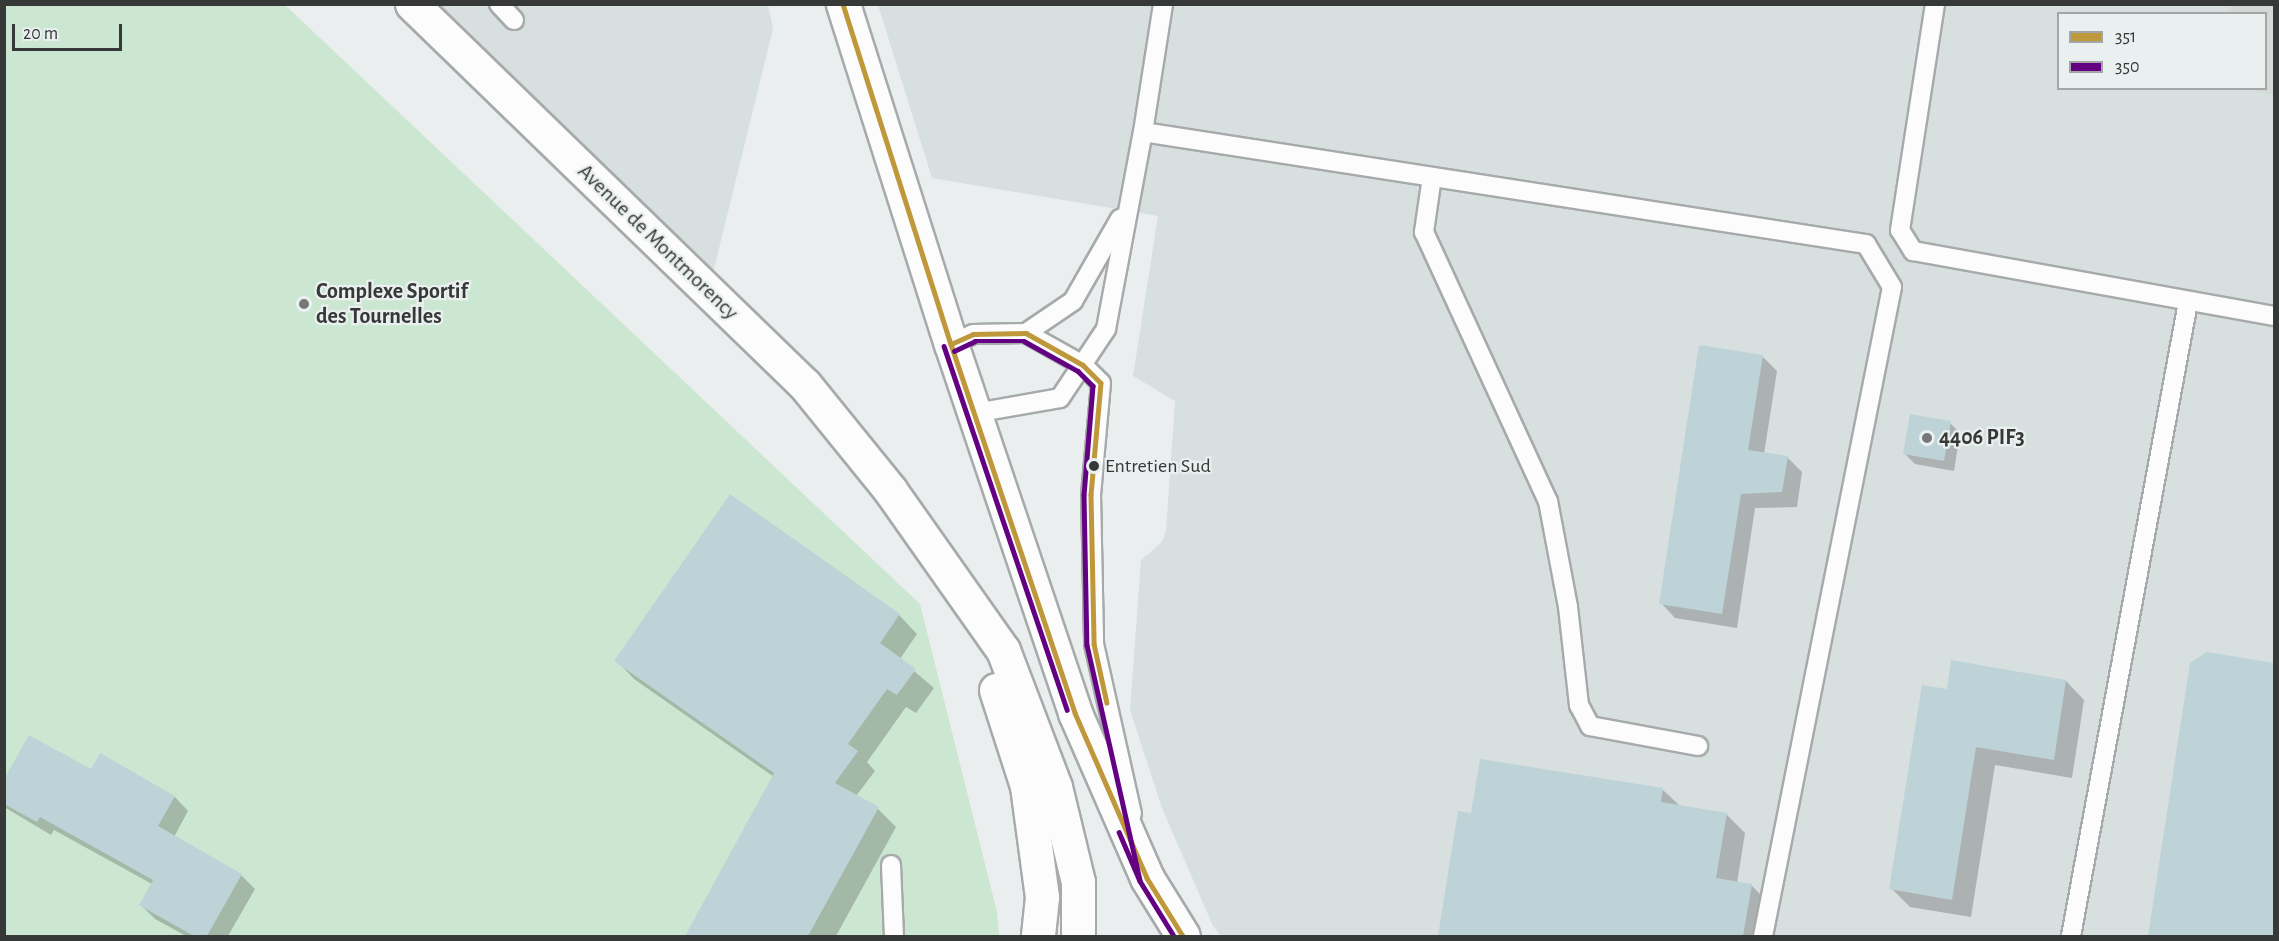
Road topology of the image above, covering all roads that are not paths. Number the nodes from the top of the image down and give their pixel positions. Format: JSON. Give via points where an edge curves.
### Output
{"nodes":[{"id":1,"x":412,"y":4,"type":"edge"},
{"id":2,"x":499,"y":4,"type":"edge"},
{"id":3,"x":843,"y":4,"type":"edge"},
{"id":4,"x":1163,"y":4,"type":"edge"},
{"id":5,"x":1935,"y":4,"type":"edge"},
{"id":6,"x":514,"y":20,"type":"dead end"},
{"id":7,"x":1143,"y":132,"type":"junction"},
{"id":8,"x":1432,"y":177,"type":"junction"},
{"id":9,"x":1126,"y":207,"type":"junction"},
{"id":10,"x":2188,"y":302,"type":"junction"},
{"id":11,"x":2274,"y":316,"type":"edge"},
{"id":12,"x":1026,"y":333,"type":"junction"},
{"id":13,"x":951,"y":344,"type":"junction"},
{"id":14,"x":1083,"y":365,"type":"junction"},
{"id":15,"x":975,"y":413,"type":"junction"},
{"id":16,"x":890,"y":490,"type":"junction"},
{"id":17,"x":1698,"y":746,"type":"dead end"},
{"id":18,"x":891,"y":865,"type":"dead end"},
{"id":19,"x":1147,"y":878,"type":"junction"},
{"id":20,"x":894,"y":936,"type":"edge"},
{"id":21,"x":1038,"y":936,"type":"edge"},
{"id":22,"x":1078,"y":936,"type":"edge"},
{"id":23,"x":1183,"y":936,"type":"edge"},
{"id":24,"x":1763,"y":936,"type":"edge"},
{"id":25,"x":2071,"y":936,"type":"edge"}],
"edges":[{"from":1,"to":16,"type":"street","name":"Avenue de Montmorency","via":[[805,384]]},
{"from":2,"to":6,"type":"lane"},
{"from":3,"to":13,"type":"street"},
{"from":4,"to":7,"type":"lane"},
{"from":5,"to":10,"type":"lane","via":[[1900,230],[1913,251]]},
{"from":7,"to":8,"type":"lane"},
{"from":7,"to":9,"type":"lane"},
{"from":8,"to":17,"type":"lane","via":[[1424,232],[1548,501],[1568,607],[1579,705],[1590,726]]},
{"from":8,"to":24,"type":"lane","via":[[1866,244],[1892,287]]},
{"from":9,"to":12,"type":"lane","via":[[1073,301]]},
{"from":9,"to":14,"type":"lane","via":[[1106,329]]},
{"from":10,"to":11,"type":"lane"},
{"from":10,"to":25,"type":"lane"},
{"from":12,"to":13,"type":"lane","via":[[973,334]]},
{"from":12,"to":14,"type":"lane"},
{"from":13,"to":15,"type":"street"},
{"from":14,"to":15,"type":"lane","via":[[1060,398]]},
{"from":14,"to":19,"type":"lane","via":[[1101,384],[1091,495],[1094,644]]},
{"from":15,"to":19,"type":"street","via":[[1075,713]]},
{"from":16,"to":21,"type":"street","name":"Avenue de Montmorency","via":[[988,665],[1027,786],[1041,897]]},
{"from":16,"to":22,"type":"street","name":"Avenue de Montmorency","via":[[1003,651],[1055,787],[1078,882]]},
{"from":18,"to":20,"type":"lane"},
{"from":19,"to":23,"type":"street"}]}
